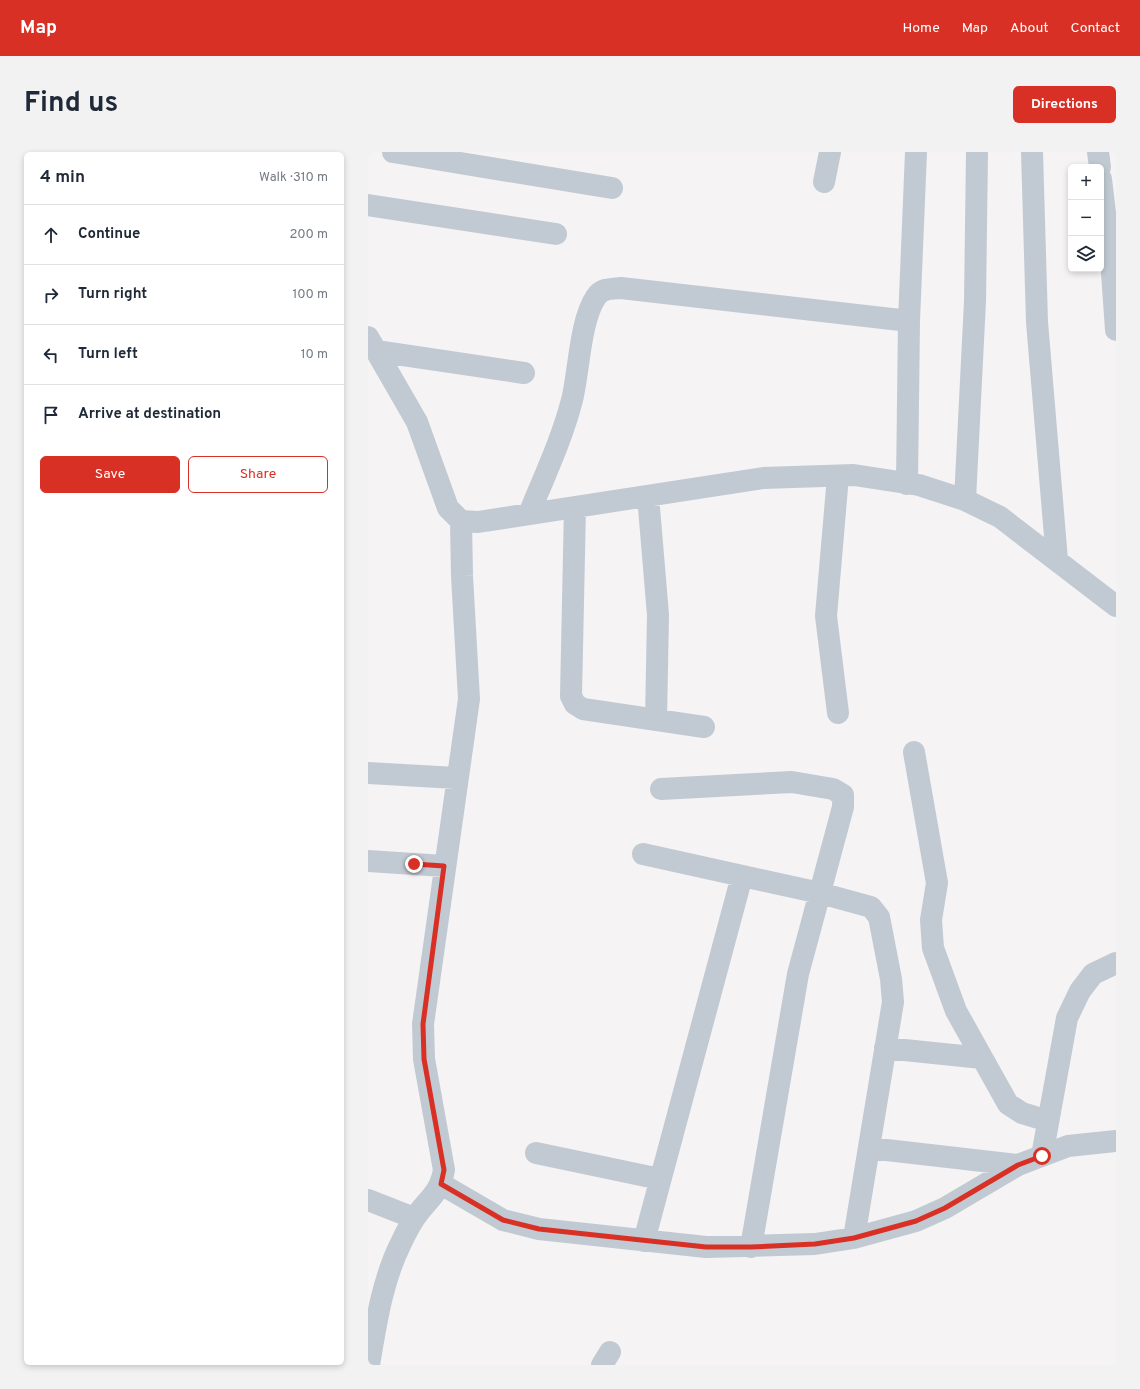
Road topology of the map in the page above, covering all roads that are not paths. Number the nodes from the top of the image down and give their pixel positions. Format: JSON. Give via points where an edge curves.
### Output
{"nodes":[{"id":1,"x":393,"y":152,"type":"edge"},
{"id":2,"x":830,"y":152,"type":"edge"},
{"id":3,"x":916,"y":152,"type":"edge"},
{"id":4,"x":977,"y":152,"type":"edge"},
{"id":5,"x":1032,"y":152,"type":"edge"},
{"id":6,"x":1098,"y":152,"type":"edge"},
{"id":7,"x":1100,"y":164,"type":"edge"},
{"id":8,"x":824,"y":182,"type":"dead end"},
{"id":9,"x":612,"y":188,"type":"dead end"},
{"id":10,"x":1103,"y":200,"type":"edge"},
{"id":11,"x":368,"y":205,"type":"edge"},
{"id":12,"x":556,"y":234,"type":"dead end"},
{"id":13,"x":909,"y":321,"type":"junction"},
{"id":14,"x":1116,"y":330,"type":"edge"},
{"id":15,"x":372,"y":344,"type":"edge"},
{"id":16,"x":524,"y":373,"type":"dead end"},
{"id":17,"x":838,"y":476,"type":"junction"},
{"id":18,"x":907,"y":484,"type":"junction"},
{"id":19,"x":648,"y":496,"type":"junction"},
{"id":20,"x":965,"y":500,"type":"junction"},
{"id":21,"x":575,"y":507,"type":"junction"},
{"id":22,"x":529,"y":514,"type":"junction"},
{"id":23,"x":461,"y":521,"type":"junction"},
{"id":24,"x":1057,"y":560,"type":"junction"},
{"id":25,"x":1116,"y":606,"type":"edge"},
{"id":26,"x":838,"y":713,"type":"dead end"},
{"id":27,"x":656,"y":720,"type":"junction"},
{"id":28,"x":704,"y":727,"type":"dead end"},
{"id":29,"x":914,"y":752,"type":"dead end"},
{"id":30,"x":368,"y":773,"type":"edge"},
{"id":31,"x":456,"y":778,"type":"junction"},
{"id":32,"x":661,"y":789,"type":"dead end"},
{"id":33,"x":643,"y":854,"type":"dead end"},
{"id":34,"x":368,"y":861,"type":"edge"},
{"id":35,"x":444,"y":866,"type":"junction"},
{"id":36,"x":742,"y":876,"type":"junction"},
{"id":37,"x":820,"y":893,"type":"junction"},
{"id":38,"x":1116,"y":963,"type":"edge"},
{"id":39,"x":885,"y":1048,"type":"junction"},
{"id":40,"x":982,"y":1058,"type":"junction"},
{"id":41,"x":1048,"y":1121,"type":"junction"},
{"id":42,"x":1116,"y":1141,"type":"edge"},
{"id":43,"x":868,"y":1148,"type":"junction"},
{"id":44,"x":536,"y":1153,"type":"dead end"},
{"id":45,"x":1042,"y":1156,"type":"junction"},
{"id":46,"x":1018,"y":1165,"type":"junction"},
{"id":47,"x":660,"y":1179,"type":"junction"},
{"id":48,"x":441,"y":1184,"type":"junction"},
{"id":49,"x":368,"y":1200,"type":"edge"},
{"id":50,"x":414,"y":1218,"type":"junction"},
{"id":51,"x":854,"y":1238,"type":"junction"},
{"id":52,"x":644,"y":1241,"type":"junction"},
{"id":53,"x":751,"y":1247,"type":"junction"},
{"id":54,"x":369,"y":1365,"type":"edge"}],
"edges":[{"from":1,"to":9,"type":"street"},
{"from":2,"to":8,"type":"street"},
{"from":3,"to":13,"type":"street"},
{"from":4,"to":20,"type":"street","via":[[974,301]]},
{"from":5,"to":24,"type":"street","via":[[1037,322]]},
{"from":6,"to":7,"type":"street"},
{"from":10,"to":14,"type":"street"},
{"from":11,"to":12,"type":"street"},
{"from":13,"to":18,"type":"street"},
{"from":13,"to":22,"type":"street","via":[[620,288],[604,289],[596,297],[587,318],[572,400],[562,433]]},
{"from":15,"to":16,"type":"street"},
{"from":15,"to":23,"type":"street","via":[[418,422],[448,508]]},
{"from":17,"to":18,"type":"street","via":[[854,475]]},
{"from":17,"to":19,"type":"street","via":[[764,478]]},
{"from":17,"to":26,"type":"street","via":[[826,616]]},
{"from":18,"to":20,"type":"street","via":[[919,485]]},
{"from":19,"to":21,"type":"street"},
{"from":19,"to":27,"type":"street","via":[[658,615]]},
{"from":20,"to":24,"type":"street","via":[[1000,517]]},
{"from":21,"to":22,"type":"street"},
{"from":21,"to":27,"type":"street","via":[[571,696],[575,704],[583,709]]},
{"from":22,"to":23,"type":"street","via":[[478,522]]},
{"from":23,"to":31,"type":"street","via":[[469,699]]},
{"from":24,"to":25,"type":"street"},
{"from":27,"to":28,"type":"street"},
{"from":29,"to":40,"type":"street","via":[[937,883],[932,920],[933,948],[956,1011]]},
{"from":30,"to":31,"type":"street"},
{"from":31,"to":35,"type":"street"},
{"from":32,"to":37,"type":"street","via":[[792,782],[832,789],[842,795],[842,807]]},
{"from":33,"to":36,"type":"street"},
{"from":34,"to":35,"type":"street"},
{"from":35,"to":48,"type":"street","via":[[423,1024],[424,1059],[444,1170]]},
{"from":36,"to":37,"type":"street"},
{"from":36,"to":47,"type":"street"},
{"from":37,"to":39,"type":"street","via":[[871,907],[879,917],[893,1002]]},
{"from":37,"to":53,"type":"street","via":[[798,974]]},
{"from":38,"to":41,"type":"street","via":[[1093,974],[1080,991],[1067,1018]]},
{"from":39,"to":40,"type":"street"},
{"from":39,"to":43,"type":"street"},
{"from":40,"to":41,"type":"street","via":[[1008,1104],[1022,1113]]},
{"from":41,"to":45,"type":"street"},
{"from":42,"to":45,"type":"street","via":[[1068,1146]]},
{"from":43,"to":46,"type":"street"},
{"from":43,"to":51,"type":"street"},
{"from":44,"to":47,"type":"street"},
{"from":45,"to":46,"type":"street"},
{"from":46,"to":51,"type":"street","via":[[945,1208],[916,1221]]},
{"from":47,"to":52,"type":"street"},
{"from":48,"to":50,"type":"street"},
{"from":48,"to":52,"type":"street","via":[[503,1220],[539,1229]]},
{"from":49,"to":50,"type":"street"},
{"from":50,"to":54,"type":"street","via":[[400,1245],[379,1304]]},
{"from":51,"to":53,"type":"street","via":[[815,1244]]},
{"from":52,"to":53,"type":"street","via":[[706,1247]]}]}
